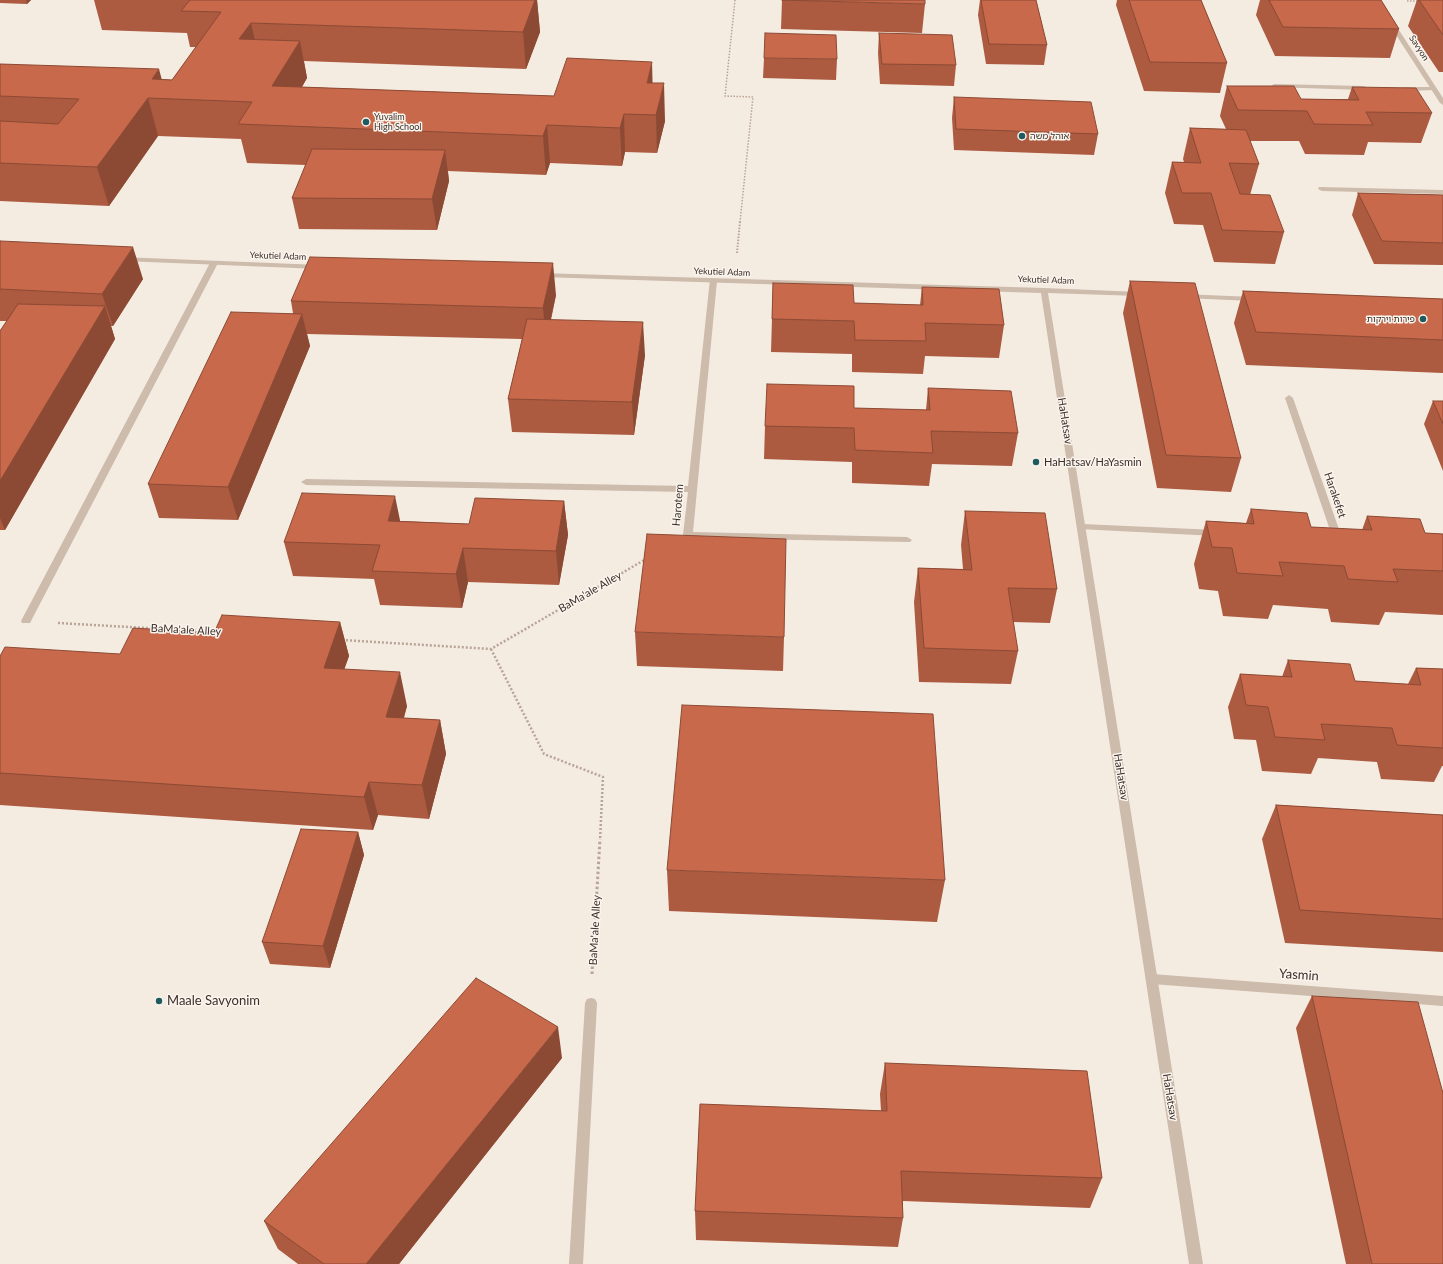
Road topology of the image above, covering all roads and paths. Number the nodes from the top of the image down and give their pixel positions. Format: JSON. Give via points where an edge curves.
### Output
{"nodes":[{"id":1,"x":735,"y":0,"type":"edge"},
{"id":2,"x":1402,"y":1,"type":"edge"},
{"id":3,"x":1423,"y":1,"type":"edge"},
{"id":4,"x":1392,"y":24,"type":"edge"},
{"id":5,"x":1274,"y":86,"type":"edge"},
{"id":6,"x":1370,"y":88,"type":"edge"},
{"id":7,"x":1394,"y":88,"type":"edge"},
{"id":8,"x":1434,"y":89,"type":"junction"},
{"id":9,"x":1443,"y":103,"type":"edge"},
{"id":10,"x":1322,"y":189,"type":"dead end"},
{"id":11,"x":1443,"y":192,"type":"edge"},
{"id":12,"x":119,"y":259,"type":"edge"},
{"id":13,"x":214,"y":263,"type":"junction"},
{"id":14,"x":325,"y":267,"type":"edge"},
{"id":15,"x":532,"y":275,"type":"edge"},
{"id":16,"x":713,"y":282,"type":"junction"},
{"id":17,"x":734,"y":282,"type":"junction"},
{"id":18,"x":1044,"y":290,"type":"junction"},
{"id":19,"x":1147,"y":294,"type":"edge"},
{"id":20,"x":1179,"y":295,"type":"edge"},
{"id":21,"x":1259,"y":299,"type":"edge"},
{"id":22,"x":1289,"y":398,"type":"dead end"},
{"id":23,"x":306,"y":482,"type":"dead end"},
{"id":24,"x":691,"y":489,"type":"junction"},
{"id":25,"x":1082,"y":527,"type":"junction"},
{"id":26,"x":1226,"y":534,"type":"edge"},
{"id":27,"x":688,"y":535,"type":"junction"},
{"id":28,"x":1322,"y":538,"type":"edge"},
{"id":29,"x":907,"y":540,"type":"dead end"},
{"id":30,"x":26,"y":621,"type":"joint"},
{"id":31,"x":223,"y":633,"type":"edge"},
{"id":32,"x":342,"y":640,"type":"dead end"},
{"id":33,"x":491,"y":649,"type":"junction"},
{"id":34,"x":1152,"y":979,"type":"junction"},
{"id":35,"x":1443,"y":1001,"type":"edge"},
{"id":36,"x":591,"y":1003,"type":"joint"},
{"id":37,"x":576,"y":1264,"type":"edge"},
{"id":38,"x":1196,"y":1264,"type":"edge"}],
"edges":[{"from":1,"to":17,"type":"path","via":[[725,96],[753,97]]},
{"from":2,"to":3,"type":"path"},
{"from":4,"to":8,"type":"street","name":"Savyon"},
{"from":5,"to":6,"type":"street"},
{"from":7,"to":8,"type":"street"},
{"from":8,"to":9,"type":"street","name":"Savyon"},
{"from":10,"to":11,"type":"street"},
{"from":12,"to":13,"type":"street","name":"Yekutiel Adam"},
{"from":13,"to":14,"type":"street","name":"Yekutiel Adam"},
{"from":13,"to":30,"type":"street"},
{"from":15,"to":16,"type":"street","name":"Yekutiel Adam"},
{"from":16,"to":17,"type":"street","name":"Yekutiel Adam"},
{"from":16,"to":24,"type":"street","name":"Harotem"},
{"from":17,"to":18,"type":"street","name":"Yekutiel Adam"},
{"from":18,"to":19,"type":"street","name":"Yekutiel Adam"},
{"from":18,"to":25,"type":"street","name":"HaHatsav"},
{"from":20,"to":21,"type":"street"},
{"from":22,"to":28,"type":"street","name":"Harakefet","via":[[1337,538]]},
{"from":23,"to":24,"type":"street"},
{"from":24,"to":27,"type":"street","name":"Harotem"},
{"from":25,"to":26,"type":"street"},
{"from":25,"to":34,"type":"street","name":"HaHatsav"},
{"from":27,"to":29,"type":"street","name":"Harotem"},
{"from":27,"to":33,"type":"path","name":"BaMa'ale Alley"},
{"from":30,"to":31,"type":"path","name":"BaMa'ale Alley"},
{"from":32,"to":33,"type":"path"},
{"from":33,"to":36,"type":"path","name":"BaMa'ale Alley","via":[[544,754],[603,777]]},
{"from":34,"to":35,"type":"street","name":"Yasmin"},
{"from":34,"to":38,"type":"street","name":"HaHatsav"},
{"from":36,"to":37,"type":"street"}]}
